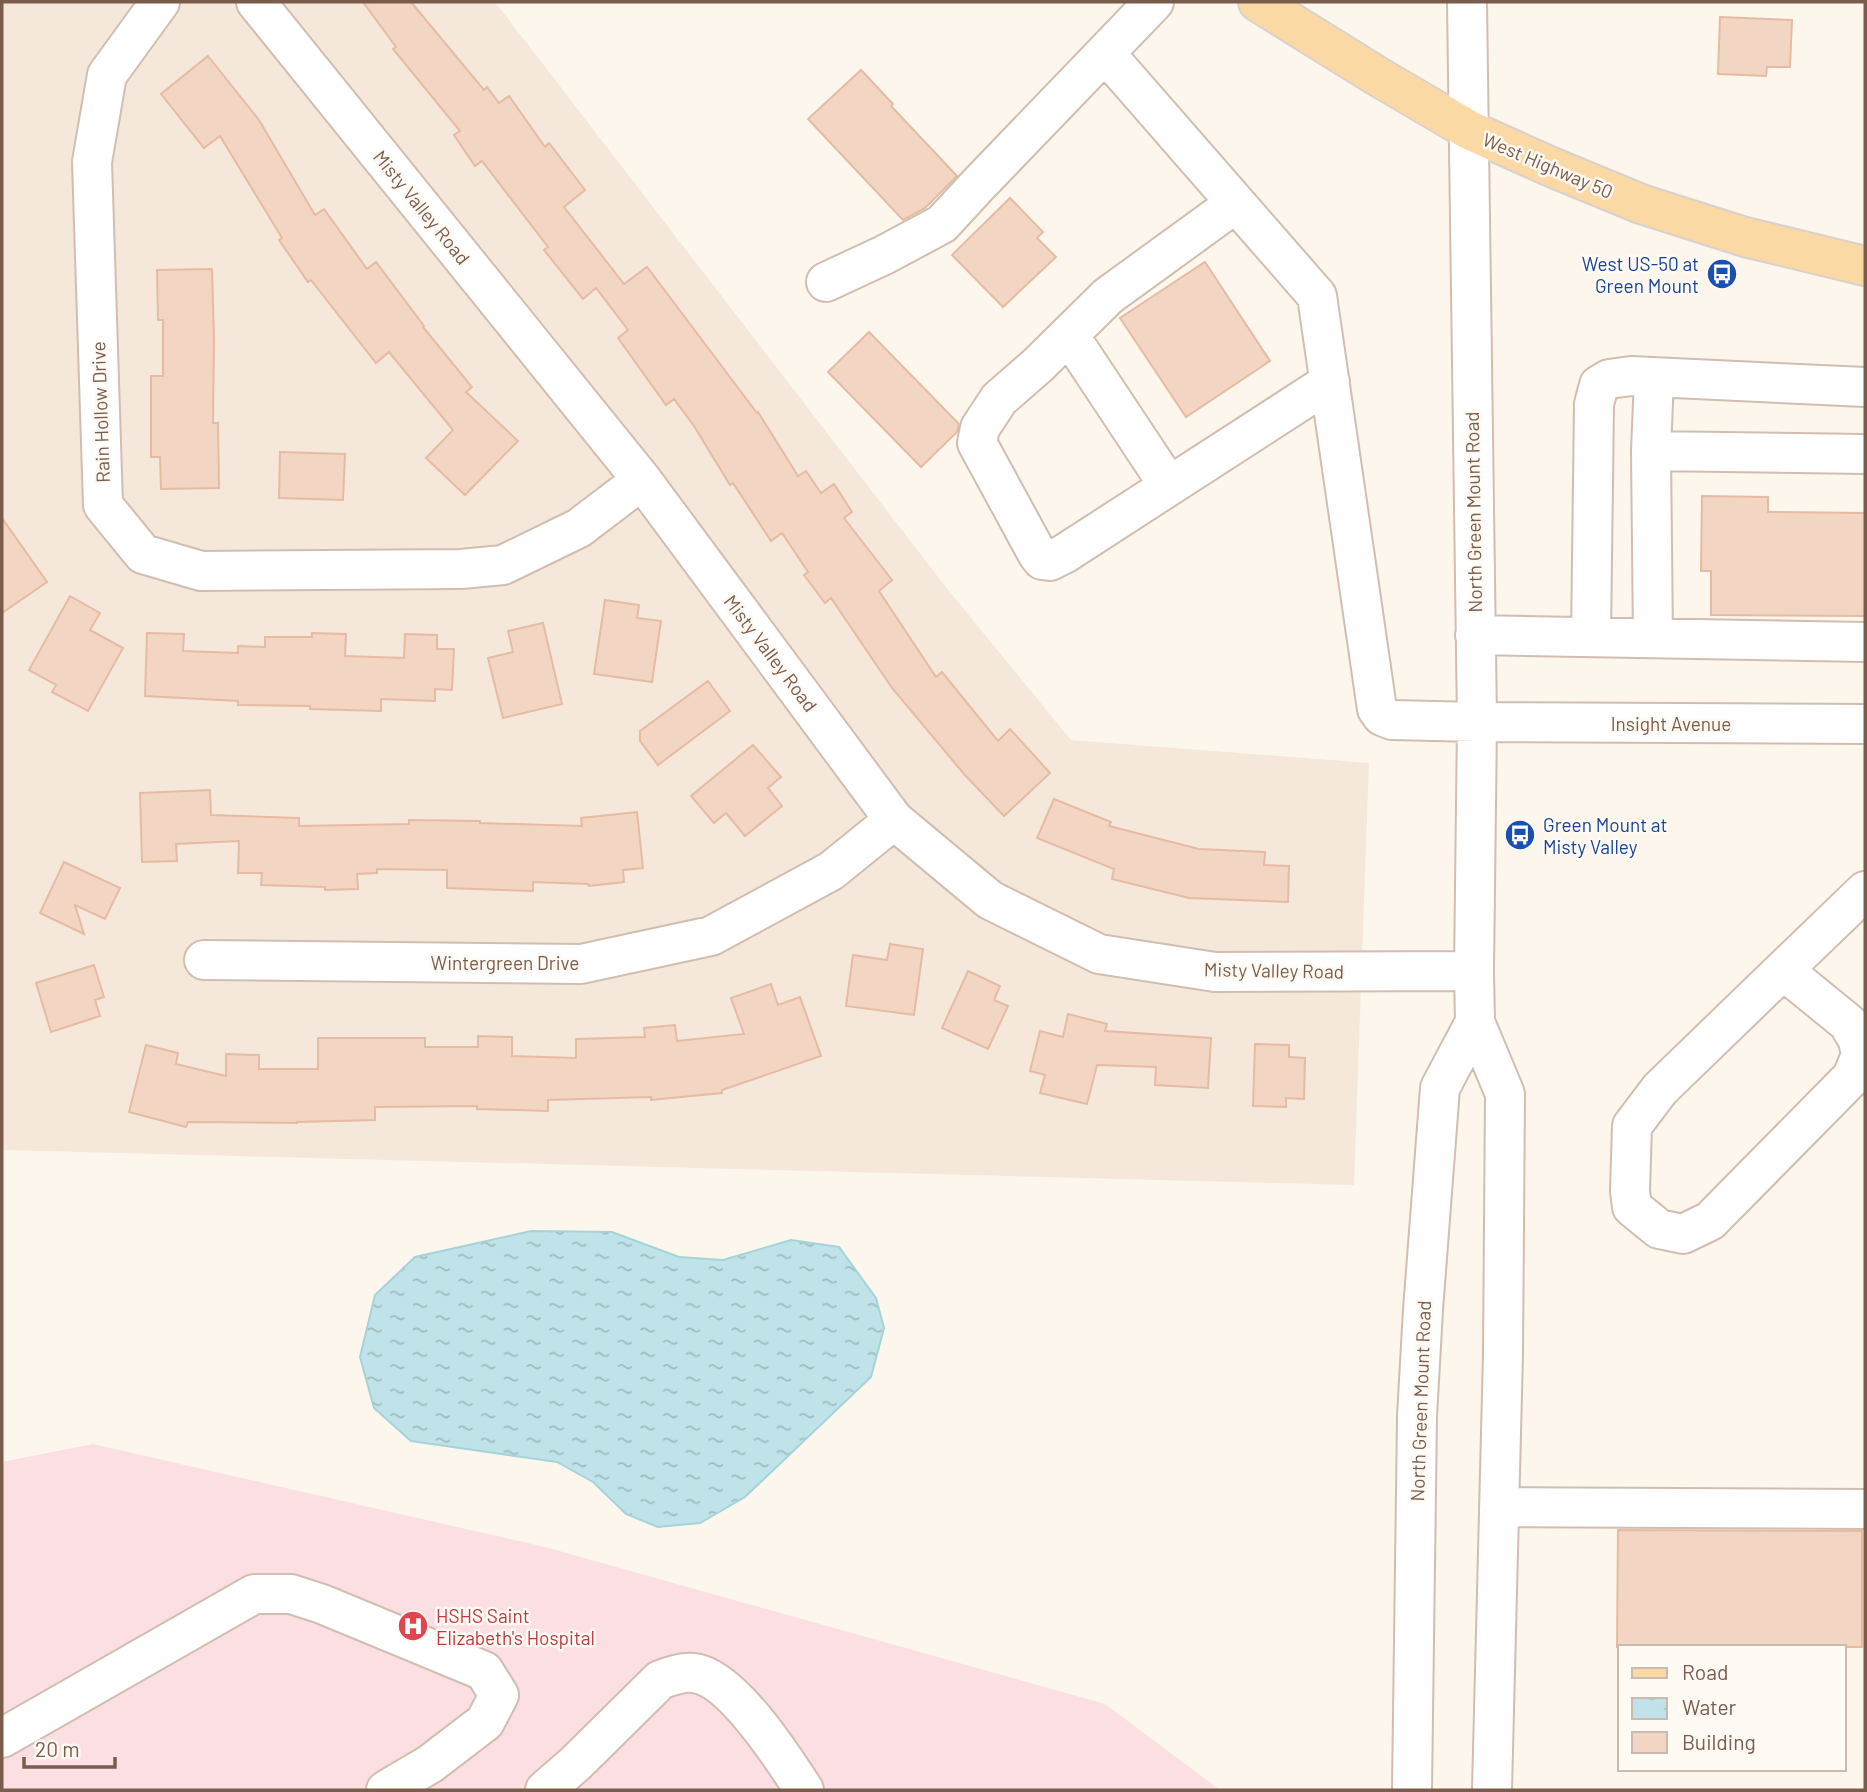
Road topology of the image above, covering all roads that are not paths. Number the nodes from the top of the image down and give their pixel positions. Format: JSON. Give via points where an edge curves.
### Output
{"nodes":[{"id":1,"x":160,"y":2,"type":"edge"},
{"id":2,"x":256,"y":2,"type":"edge"},
{"id":3,"x":1154,"y":2,"type":"edge"},
{"id":4,"x":1258,"y":2,"type":"edge"},
{"id":5,"x":1467,"y":2,"type":"edge"},
{"id":6,"x":1105,"y":53,"type":"junction"},
{"id":7,"x":1469,"y":131,"type":"junction"},
{"id":8,"x":1236,"y":203,"type":"junction"},
{"id":9,"x":1865,"y":266,"type":"edge"},
{"id":10,"x":826,"y":282,"type":"dead end"},
{"id":11,"x":1069,"y":335,"type":"junction"},
{"id":12,"x":1643,"y":377,"type":"junction"},
{"id":13,"x":1330,"y":382,"type":"junction"},
{"id":14,"x":1865,"y":387,"type":"edge"},
{"id":15,"x":1651,"y":452,"type":"junction"},
{"id":16,"x":1865,"y":454,"type":"edge"},
{"id":17,"x":642,"y":480,"type":"junction"},
{"id":18,"x":1169,"y":486,"type":"junction"},
{"id":19,"x":1475,"y":635,"type":"junction"},
{"id":20,"x":1591,"y":637,"type":"junction"},
{"id":21,"x":1653,"y":638,"type":"junction"},
{"id":22,"x":1865,"y":642,"type":"edge"},
{"id":23,"x":1477,"y":722,"type":"junction"},
{"id":24,"x":1865,"y":724,"type":"edge"},
{"id":25,"x":894,"y":820,"type":"junction"},
{"id":26,"x":1865,"y":891,"type":"edge"},
{"id":27,"x":204,"y":960,"type":"dead end"},
{"id":28,"x":1474,"y":971,"type":"junction"},
{"id":29,"x":1783,"y":971,"type":"junction"},
{"id":30,"x":1475,"y":1022,"type":"junction"},
{"id":31,"x":1499,"y":1507,"type":"junction"},
{"id":32,"x":1865,"y":1509,"type":"edge"},
{"id":33,"x":2,"y":1738,"type":"edge"},
{"id":34,"x":386,"y":1790,"type":"edge"},
{"id":35,"x":545,"y":1790,"type":"edge"},
{"id":36,"x":804,"y":1790,"type":"edge"},
{"id":37,"x":1412,"y":1790,"type":"edge"},
{"id":38,"x":1492,"y":1790,"type":"edge"}],
"edges":[{"from":1,"to":17,"type":"street","name":"Rain Hollow Drive","via":[[107,75],[92,162],[103,505],[143,554],[201,571],[503,565],[579,528]]},
{"from":2,"to":17,"type":"street","name":"Misty Valley Road"},
{"from":3,"to":6,"type":"street"},
{"from":4,"to":7,"type":"main road","name":"West Highway 50"},
{"from":5,"to":7,"type":"street","name":"North Green Mount Road"},
{"from":6,"to":8,"type":"street","name":"Insight Avenue"},
{"from":6,"to":10,"type":"street","via":[[943,225]]},
{"from":7,"to":9,"type":"main road","name":"West Highway 50","via":[[1642,204],[1745,237]]},
{"from":7,"to":19,"type":"street","name":"North Green Mount Road"},
{"from":8,"to":11,"type":"street","via":[[1108,296]]},
{"from":8,"to":13,"type":"street","name":"Insight Avenue","via":[[1317,296]]},
{"from":11,"to":18,"type":"street"},
{"from":11,"to":18,"type":"street","via":[[999,399],[977,435],[977,443],[1042,560],[1064,554]]},
{"from":12,"to":14,"type":"street"},
{"from":12,"to":15,"type":"street"},
{"from":12,"to":20,"type":"street","via":[[1609,379],[1599,385],[1594,404]]},
{"from":13,"to":18,"type":"street"},
{"from":13,"to":23,"type":"street","name":"Insight Avenue","via":[[1377,709],[1392,720]]},
{"from":15,"to":16,"type":"street"},
{"from":15,"to":21,"type":"street"},
{"from":17,"to":25,"type":"street","name":"Misty Valley Road"},
{"from":19,"to":20,"type":"street"},
{"from":19,"to":23,"type":"street","name":"North Green Mount Road"},
{"from":20,"to":21,"type":"street"},
{"from":21,"to":22,"type":"street"},
{"from":23,"to":24,"type":"street","name":"Insight Avenue"},
{"from":23,"to":28,"type":"street","name":"North Green Mount Road"},
{"from":25,"to":27,"type":"street","name":"Wintergreen Drive","via":[[831,871],[711,936],[581,964]]},
{"from":25,"to":28,"type":"street","name":"Misty Valley Road","via":[[990,900],[1099,954],[1215,972]]},
{"from":26,"to":29,"type":"street"},
{"from":28,"to":30,"type":"street","name":"North Green Mount Road"},
{"from":29,"to":29,"type":"street","via":[[1660,1089],[1632,1126],[1632,1206],[1659,1229],[1683,1234],[1710,1221],[1852,1077],[1861,1055],[1848,1023]]},
{"from":30,"to":31,"type":"street","name":"North Green Mount Road","via":[[1505,1094]]},
{"from":30,"to":37,"type":"street","name":"North Green Mount Road","via":[[1440,1088],[1417,1416]]},
{"from":31,"to":32,"type":"street"},
{"from":31,"to":38,"type":"street","name":"North Green Mount Road"},
{"from":33,"to":34,"type":"street","via":[[254,1594],[291,1594],[484,1671],[499,1695],[485,1721],[430,1764]]},
{"from":35,"to":36,"type":"street","via":[[660,1680],[694,1672],[726,1689]]}]}
